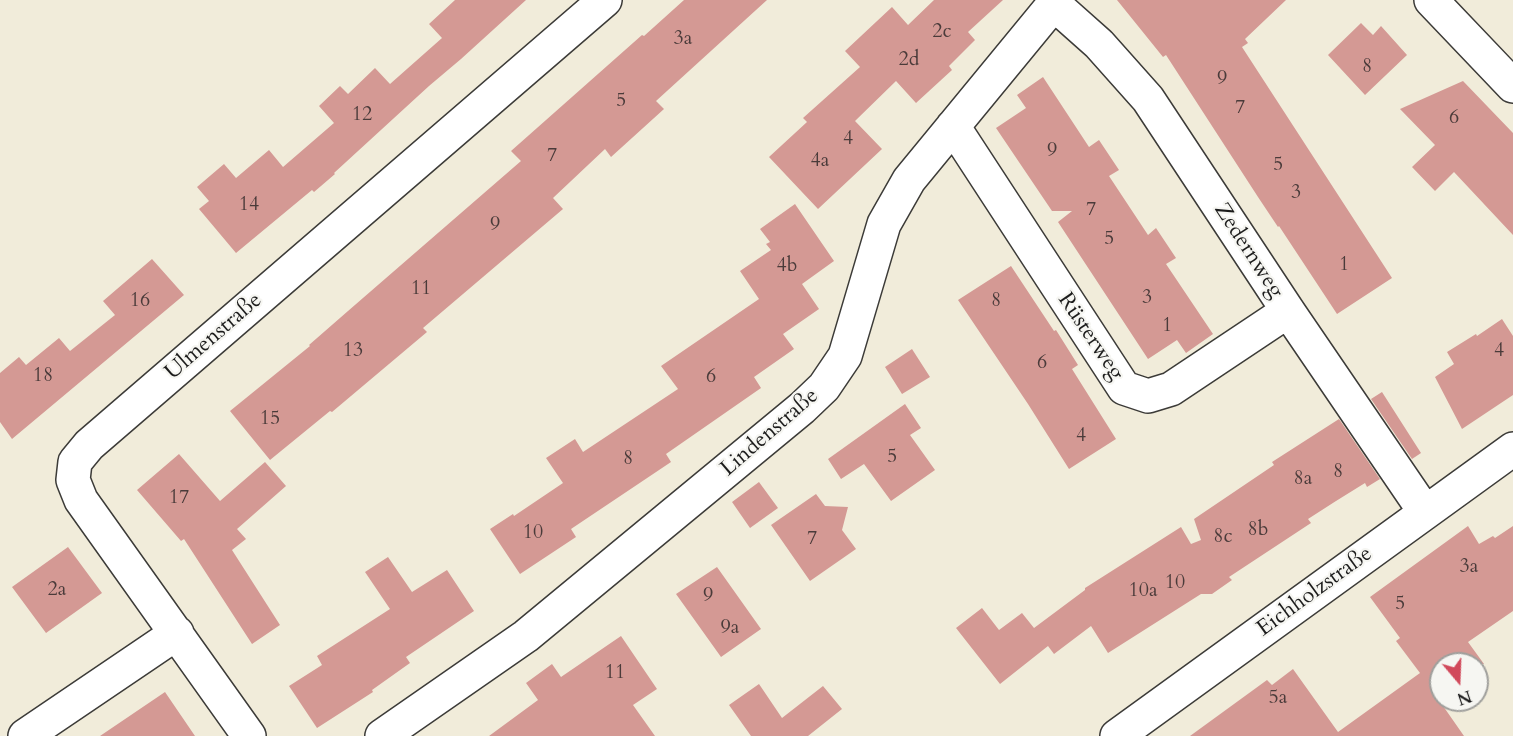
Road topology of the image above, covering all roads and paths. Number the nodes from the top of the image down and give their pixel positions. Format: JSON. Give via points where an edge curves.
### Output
{"nodes":[{"id":1,"x":605,"y":0,"type":"edge"},
{"id":2,"x":1431,"y":0,"type":"edge"},
{"id":3,"x":1055,"y":2,"type":"edge"},
{"id":4,"x":1513,"y":86,"type":"edge"},
{"id":5,"x":953,"y":126,"type":"junction"},
{"id":6,"x":1288,"y":311,"type":"junction"},
{"id":7,"x":1513,"y":449,"type":"edge"},
{"id":8,"x":1425,"y":513,"type":"junction"},
{"id":9,"x":177,"y":633,"type":"junction"},
{"id":10,"x":25,"y":736,"type":"edge"},
{"id":11,"x":249,"y":736,"type":"edge"},
{"id":12,"x":382,"y":736,"type":"edge"},
{"id":13,"x":1117,"y":736,"type":"edge"}],
"edges":[{"from":1,"to":9,"type":"street","name":"Ulmenstraße","via":[[89,445],[75,462],[73,480],[81,500]]},
{"from":2,"to":4,"type":"street"},
{"from":3,"to":5,"type":"street","name":"Lindenstraße"},
{"from":3,"to":6,"type":"street","name":"Zedernweg","via":[[1148,99]]},
{"from":5,"to":6,"type":"street","name":"Rüsterweg","via":[[1124,388],[1148,396],[1171,389]]},
{"from":5,"to":12,"type":"street","name":"Lindenstraße","via":[[909,180],[884,224],[845,356],[824,387],[526,636]]},
{"from":6,"to":8,"type":"street","name":"Zedernweg"},
{"from":7,"to":8,"type":"street","name":"Eichholzstraße"},
{"from":8,"to":13,"type":"street","name":"Eichholzstraße"},
{"from":9,"to":10,"type":"street"},
{"from":9,"to":11,"type":"street","name":"Ulmenstraße"}]}
